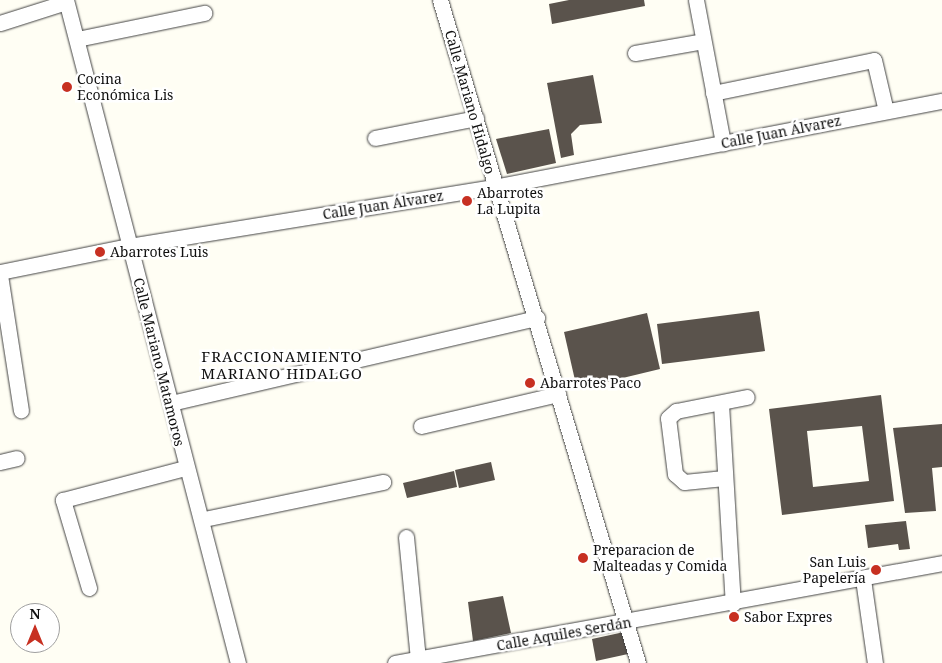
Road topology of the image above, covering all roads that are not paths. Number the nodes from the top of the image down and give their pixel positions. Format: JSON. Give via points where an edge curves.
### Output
{"nodes":[{"id":1,"x":440,"y":0,"type":"edge"},
{"id":2,"x":696,"y":0,"type":"edge"},
{"id":3,"x":66,"y":1,"type":"edge"},
{"id":4,"x":204,"y":13,"type":"dead end"},
{"id":5,"x":0,"y":23,"type":"edge"},
{"id":6,"x":78,"y":38,"type":"junction"},
{"id":7,"x":703,"y":41,"type":"junction"},
{"id":8,"x":635,"y":53,"type":"dead end"},
{"id":9,"x":714,"y":93,"type":"junction"},
{"id":10,"x":942,"y":101,"type":"edge"},
{"id":11,"x":886,"y":111,"type":"junction"},
{"id":12,"x":476,"y":118,"type":"junction"},
{"id":13,"x":374,"y":138,"type":"dead end"},
{"id":14,"x":723,"y":143,"type":"junction"},
{"id":15,"x":494,"y":187,"type":"junction"},
{"id":16,"x":129,"y":246,"type":"junction"},
{"id":17,"x":0,"y":273,"type":"edge"},
{"id":18,"x":537,"y":318,"type":"junction"},
{"id":19,"x":7,"y":378,"type":"edge"},
{"id":20,"x":558,"y":394,"type":"junction"},
{"id":21,"x":747,"y":397,"type":"dead end"},
{"id":22,"x":171,"y":404,"type":"junction"},
{"id":23,"x":720,"y":404,"type":"junction"},
{"id":24,"x":21,"y":410,"type":"dead end"},
{"id":25,"x":421,"y":426,"type":"dead end"},
{"id":26,"x":17,"y":458,"type":"dead end"},
{"id":27,"x":0,"y":462,"type":"edge"},
{"id":28,"x":185,"y":468,"type":"junction"},
{"id":29,"x":724,"y":478,"type":"junction"},
{"id":30,"x":383,"y":482,"type":"dead end"},
{"id":31,"x":204,"y":518,"type":"junction"},
{"id":32,"x":406,"y":537,"type":"dead end"},
{"id":33,"x":942,"y":563,"type":"edge"},
{"id":34,"x":863,"y":579,"type":"junction"},
{"id":35,"x":89,"y":588,"type":"dead end"},
{"id":36,"x":733,"y":604,"type":"junction"},
{"id":37,"x":627,"y":622,"type":"junction"},
{"id":38,"x":418,"y":659,"type":"junction"},
{"id":39,"x":238,"y":663,"type":"edge"},
{"id":40,"x":394,"y":663,"type":"edge"},
{"id":41,"x":638,"y":663,"type":"edge"},
{"id":42,"x":875,"y":663,"type":"edge"}],
"edges":[{"from":1,"to":12,"type":"street","name":"Calle Mariano Hidalgo"},
{"from":2,"to":7,"type":"street"},
{"from":3,"to":5,"type":"street"},
{"from":3,"to":6,"type":"street","name":"Calle Mariano Matamoros"},
{"from":4,"to":6,"type":"street"},
{"from":6,"to":16,"type":"street","name":"Calle Mariano Matamoros"},
{"from":7,"to":8,"type":"street"},
{"from":7,"to":9,"type":"street"},
{"from":9,"to":11,"type":"street","via":[[874,60]]},
{"from":9,"to":14,"type":"street"},
{"from":10,"to":11,"type":"street","name":"Calle Juan Álvarez"},
{"from":11,"to":14,"type":"street","name":"Calle Juan Álvarez"},
{"from":12,"to":13,"type":"street"},
{"from":12,"to":15,"type":"street","name":"Calle Mariano Hidalgo"},
{"from":14,"to":15,"type":"street","name":"Calle Juan Álvarez"},
{"from":15,"to":16,"type":"street","name":"Calle Juan Álvarez"},
{"from":15,"to":18,"type":"street","name":"Calle Mariano Hidalgo"},
{"from":16,"to":17,"type":"street","name":"Calle Juan Álvarez"},
{"from":16,"to":22,"type":"street","name":"Calle Mariano Matamoros"},
{"from":17,"to":19,"type":"street"},
{"from":18,"to":20,"type":"street","name":"Calle Mariano Hidalgo"},
{"from":18,"to":22,"type":"street"},
{"from":19,"to":24,"type":"street"},
{"from":20,"to":25,"type":"street"},
{"from":20,"to":37,"type":"street","name":"Calle Mariano Hidalgo"},
{"from":21,"to":23,"type":"street"},
{"from":22,"to":28,"type":"street","name":"Calle Mariano Matamoros"},
{"from":23,"to":29,"type":"street"},
{"from":23,"to":29,"type":"street","via":[[676,411],[668,418],[668,428],[675,474],[684,482]]},
{"from":26,"to":27,"type":"street"},
{"from":28,"to":31,"type":"street","name":"Calle Mariano Matamoros"},
{"from":28,"to":35,"type":"street","via":[[63,500]]},
{"from":29,"to":36,"type":"street"},
{"from":30,"to":31,"type":"street"},
{"from":31,"to":39,"type":"street","name":"Calle Mariano Matamoros"},
{"from":32,"to":38,"type":"street"},
{"from":33,"to":34,"type":"street","name":"Calle Aquiles Serdán"},
{"from":34,"to":36,"type":"street","name":"Calle Aquiles Serdán"},
{"from":34,"to":42,"type":"street"},
{"from":36,"to":37,"type":"street","name":"Calle Aquiles Serdán"},
{"from":37,"to":38,"type":"street","name":"Calle Aquiles Serdán"},
{"from":37,"to":41,"type":"street","name":"Calle Mariano Hidalgo"},
{"from":38,"to":40,"type":"street","name":"Calle Aquiles Serdán"}]}
